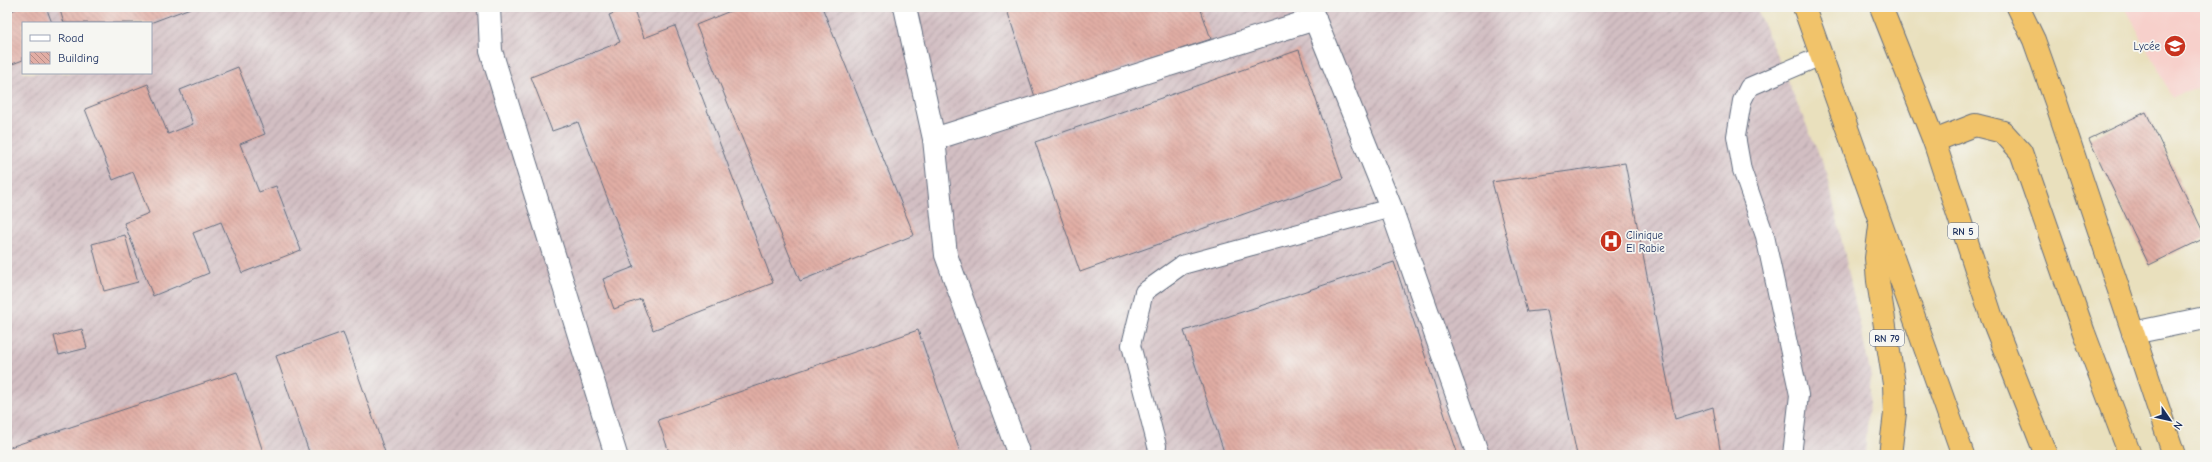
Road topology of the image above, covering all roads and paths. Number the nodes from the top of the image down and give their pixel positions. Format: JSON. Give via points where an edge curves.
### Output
{"nodes":[{"id":1,"x":489,"y":7,"type":"edge"},
{"id":2,"x":904,"y":7,"type":"edge"},
{"id":3,"x":1804,"y":7,"type":"edge"},
{"id":4,"x":1881,"y":7,"type":"edge"},
{"id":5,"x":2018,"y":7,"type":"edge"},
{"id":6,"x":1313,"y":13,"type":"edge"},
{"id":7,"x":1821,"y":56,"type":"junction"},
{"id":8,"x":934,"y":139,"type":"junction"},
{"id":9,"x":1934,"y":141,"type":"junction"},
{"id":10,"x":1390,"y":208,"type":"junction"},
{"id":11,"x":1881,"y":220,"type":"junction"},
{"id":12,"x":2205,"y":318,"type":"edge"},
{"id":13,"x":2133,"y":333,"type":"junction"},
{"id":14,"x":1156,"y":446,"type":"dead end"},
{"id":15,"x":616,"y":455,"type":"edge"},
{"id":16,"x":1019,"y":455,"type":"edge"},
{"id":17,"x":1478,"y":455,"type":"edge"},
{"id":18,"x":1792,"y":455,"type":"edge"},
{"id":19,"x":1890,"y":455,"type":"edge"},
{"id":20,"x":1963,"y":455,"type":"edge"},
{"id":21,"x":2046,"y":455,"type":"edge"},
{"id":22,"x":2130,"y":455,"type":"edge"},
{"id":23,"x":2174,"y":455,"type":"edge"}],
"edges":[{"from":1,"to":15,"type":"street","via":[[491,51]]},
{"from":2,"to":8,"type":"street"},
{"from":3,"to":7,"type":"highway"},
{"from":4,"to":9,"type":"highway","number":"RN 5"},
{"from":5,"to":13,"type":"highway","via":[[2034,40],[2057,105]]},
{"from":6,"to":8,"type":"street"},
{"from":6,"to":10,"type":"street"},
{"from":7,"to":11,"type":"highway"},
{"from":7,"to":18,"type":"lane","via":[[1749,87],[1742,101],[1736,136],[1742,170],[1765,236],[1799,395]]},
{"from":8,"to":16,"type":"street","via":[[946,254]]},
{"from":9,"to":21,"type":"highway","number":"RN 5","via":[[1992,318]]},
{"from":9,"to":22,"type":"highway","via":[[1975,125],[2003,132],[2021,152],[2081,326]]},
{"from":10,"to":14,"type":"lane","via":[[1182,265],[1144,292],[1131,345]]},
{"from":10,"to":17,"type":"street"},
{"from":11,"to":19,"type":"highway","number":"RN 79","via":[[1876,258],[1894,384],[1895,413]]},
{"from":11,"to":20,"type":"highway"},
{"from":12,"to":13,"type":"street"},
{"from":13,"to":23,"type":"highway"}]}
